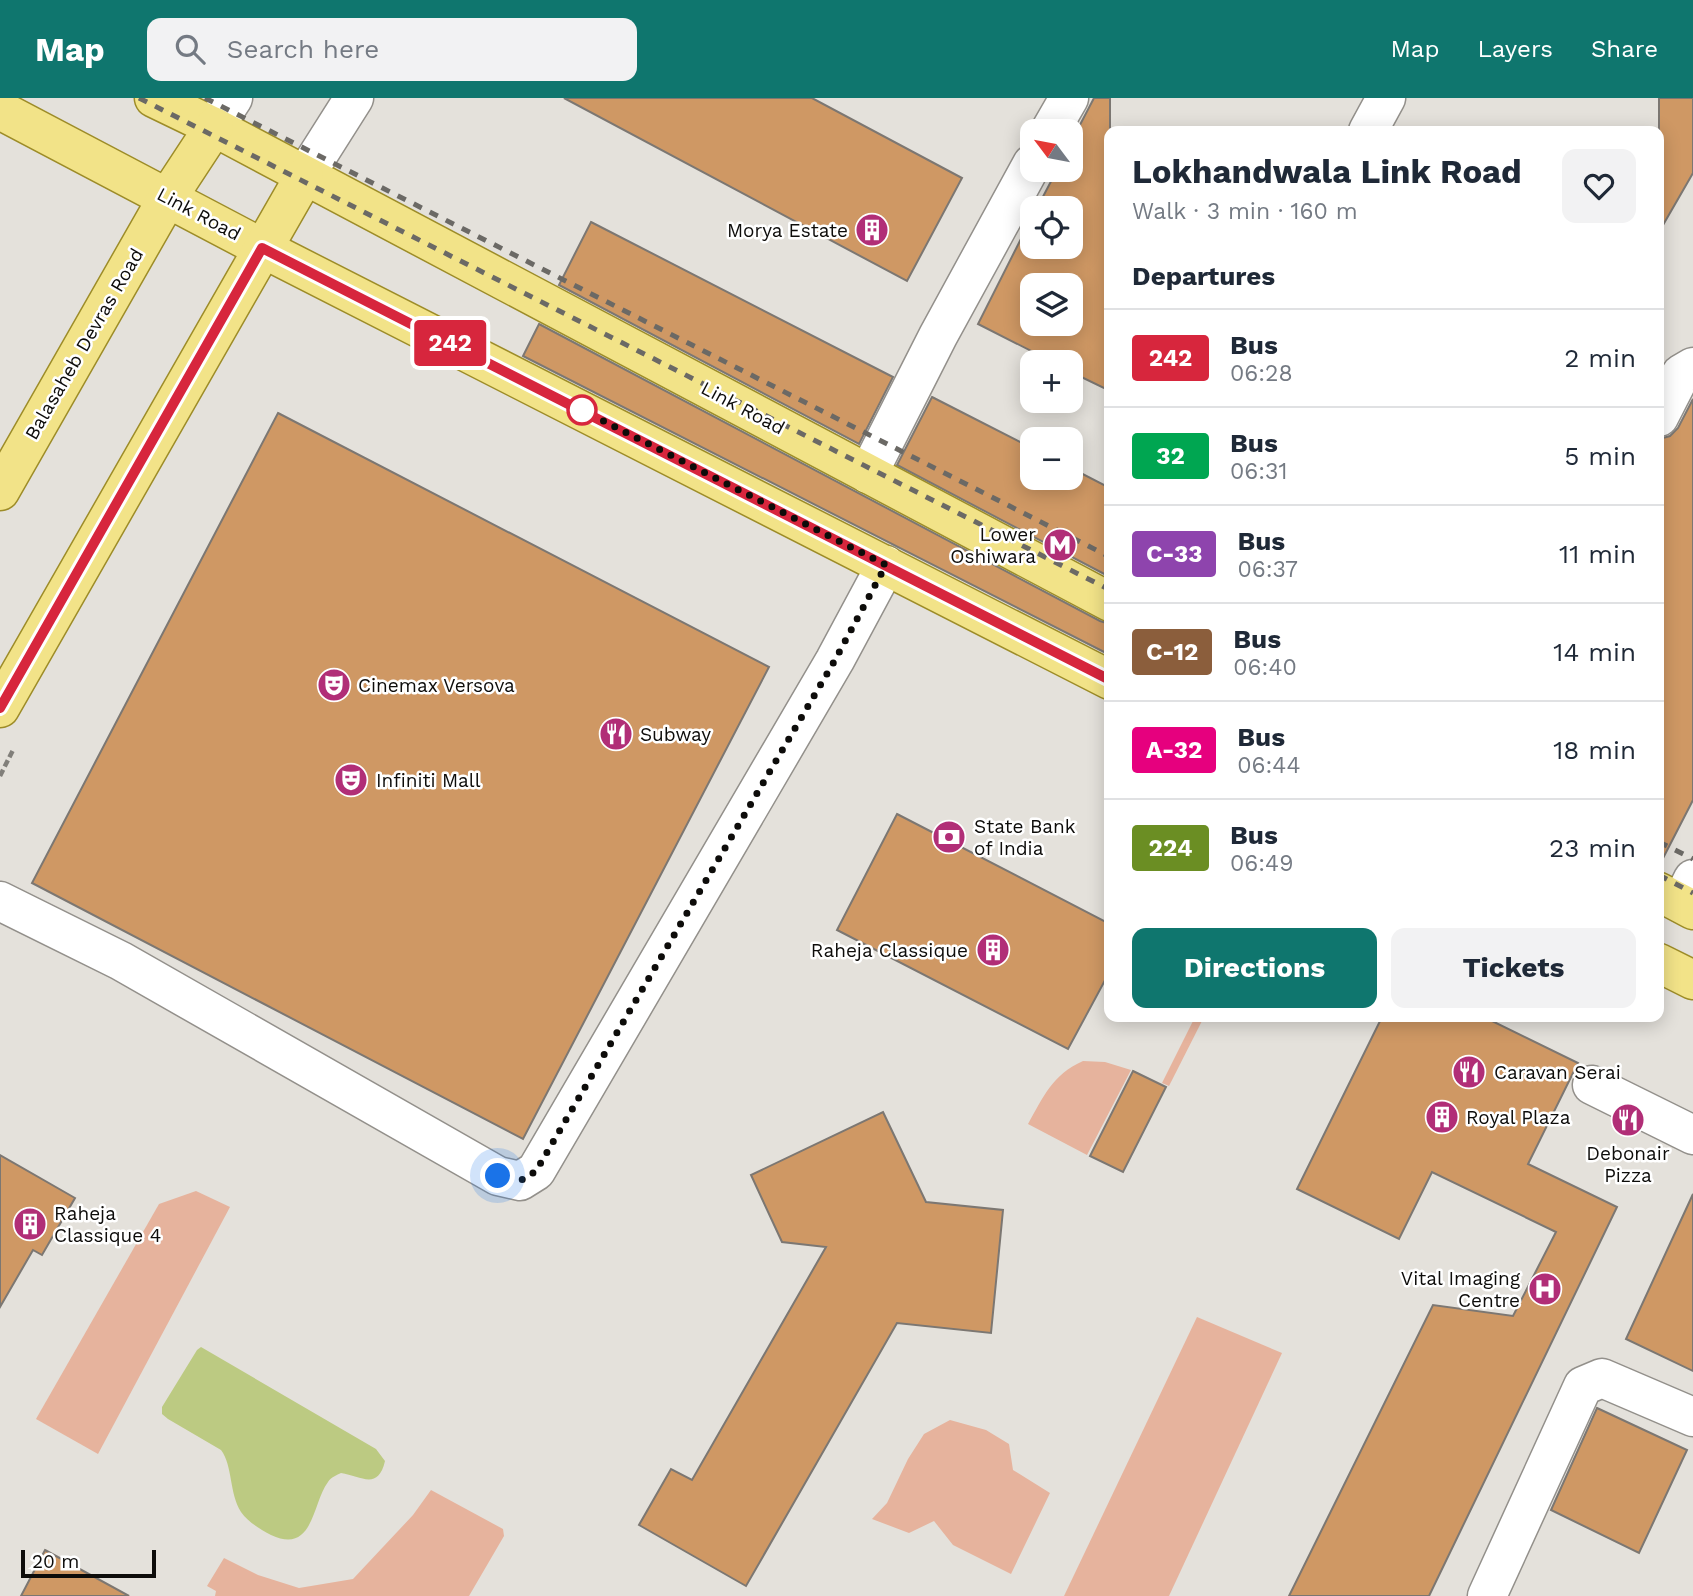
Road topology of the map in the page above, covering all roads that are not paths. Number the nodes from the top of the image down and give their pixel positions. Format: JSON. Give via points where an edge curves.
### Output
{"nodes":[{"id":1,"x":154,"y":98,"type":"edge"},
{"id":2,"x":354,"y":98,"type":"edge"},
{"id":3,"x":1069,"y":98,"type":"edge"},
{"id":4,"x":1386,"y":98,"type":"edge"},
{"id":5,"x":0,"y":110,"type":"edge"},
{"id":6,"x":224,"y":113,"type":"edge"},
{"id":7,"x":1057,"y":119,"type":"edge"},
{"id":8,"x":1371,"y":126,"type":"edge"},
{"id":9,"x":304,"y":177,"type":"junction"},
{"id":10,"x":1022,"y":182,"type":"edge"},
{"id":11,"x":168,"y":197,"type":"junction"},
{"id":12,"x":262,"y":248,"type":"junction"},
{"id":13,"x":1693,"y":367,"type":"edge"},
{"id":14,"x":1664,"y":407,"type":"edge"},
{"id":15,"x":868,"y":474,"type":"junction"},
{"id":16,"x":0,"y":491,"type":"edge"},
{"id":17,"x":886,"y":565,"type":"junction"},
{"id":18,"x":1104,"y":599,"type":"edge"},
{"id":19,"x":1104,"y":677,"type":"edge"},
{"id":20,"x":0,"y":708,"type":"edge"},
{"id":21,"x":0,"y":901,"type":"edge"},
{"id":22,"x":1664,"y":966,"type":"edge"},
{"id":23,"x":1693,"y":980,"type":"edge"},
{"id":24,"x":1592,"y":1085,"type":"dead end"},
{"id":25,"x":1693,"y":1135,"type":"edge"},
{"id":26,"x":1693,"y":1418,"type":"edge"},
{"id":27,"x":1487,"y":1596,"type":"edge"}],
"edges":[{"from":1,"to":6,"type":"main road","name":"Link Road"},
{"from":2,"to":9,"type":"street"},
{"from":3,"to":7,"type":"street"},
{"from":4,"to":8,"type":"street"},
{"from":5,"to":11,"type":"main road","name":"Link Road"},
{"from":6,"to":9,"type":"main road","name":"Link Road"},
{"from":6,"to":11,"type":"main road","name":"Balasaheb Devras Road"},
{"from":9,"to":12,"type":"main road"},
{"from":9,"to":15,"type":"main road","name":"Link Road"},
{"from":10,"to":15,"type":"street"},
{"from":11,"to":12,"type":"main road","name":"Link Road"},
{"from":11,"to":16,"type":"main road","name":"Balasaheb Devras Road"},
{"from":12,"to":17,"type":"main road","name":"Link Road"},
{"from":12,"to":20,"type":"main road"},
{"from":13,"to":14,"type":"street","via":[[1681,374]]},
{"from":15,"to":18,"type":"main road","name":"Link Road"},
{"from":17,"to":19,"type":"main road","name":"Link Road"},
{"from":17,"to":21,"type":"street","via":[[830,669],[536,1171],[520,1181],[498,1176],[121,961]]},
{"from":22,"to":23,"type":"main road"},
{"from":24,"to":25,"type":"street"},
{"from":26,"to":27,"type":"street","via":[[1602,1378],[1583,1387]]}]}
